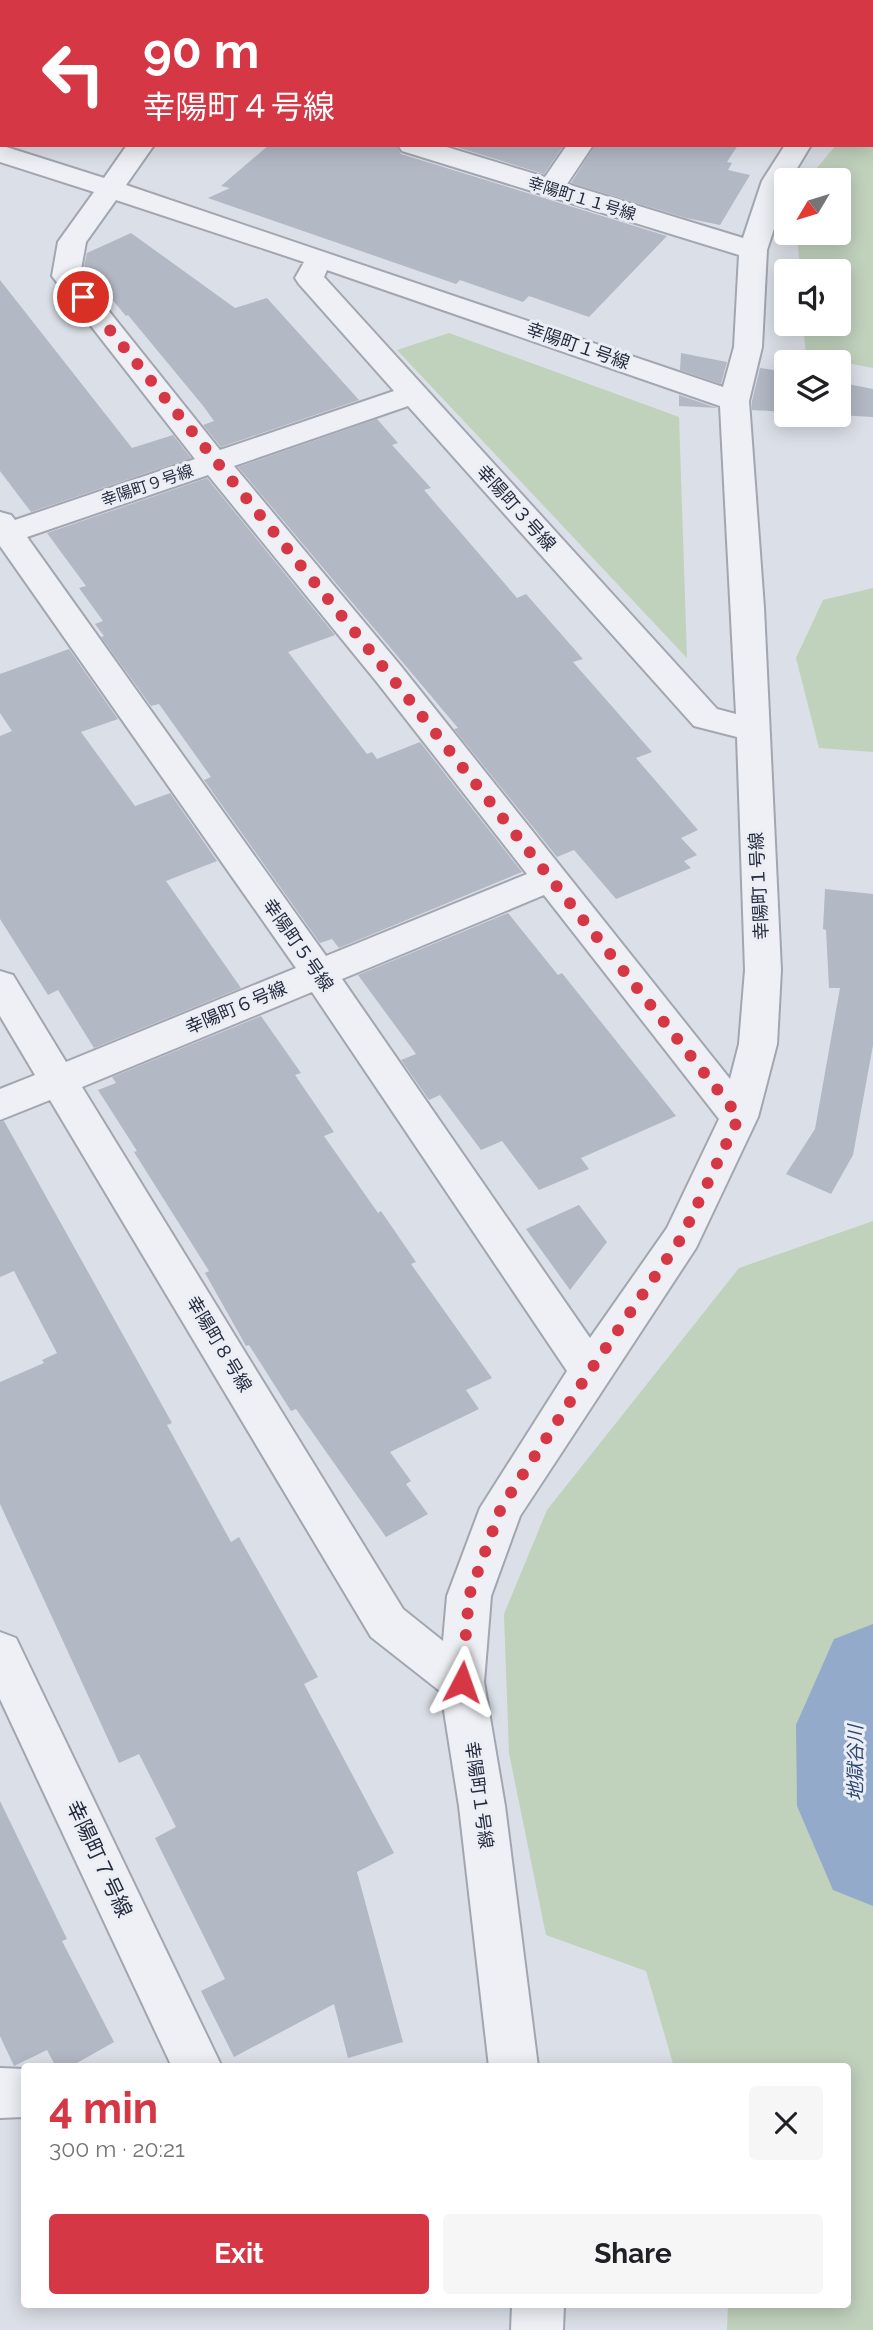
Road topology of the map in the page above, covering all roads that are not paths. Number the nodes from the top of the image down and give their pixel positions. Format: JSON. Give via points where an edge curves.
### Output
{"nodes":[{"id":1,"x":140,"y":147,"type":"edge"},
{"id":2,"x":418,"y":147,"type":"edge"},
{"id":3,"x":579,"y":147,"type":"edge"},
{"id":4,"x":797,"y":147,"type":"edge"},
{"id":5,"x":0,"y":153,"type":"edge"},
{"id":6,"x":110,"y":188,"type":"junction"},
{"id":7,"x":551,"y":188,"type":"junction"},
{"id":8,"x":753,"y":250,"type":"junction"},
{"id":9,"x":320,"y":258,"type":"junction"},
{"id":10,"x":413,"y":394,"type":"junction"},
{"id":11,"x":734,"y":401,"type":"junction"},
{"id":12,"x":214,"y":462,"type":"junction"},
{"id":13,"x":3,"y":530,"type":"edge"},
{"id":14,"x":752,"y":729,"type":"junction"},
{"id":15,"x":549,"y":879,"type":"junction"},
{"id":16,"x":319,"y":974,"type":"junction"},
{"id":17,"x":0,"y":985,"type":"edge"},
{"id":18,"x":60,"y":1081,"type":"junction"},
{"id":19,"x":0,"y":1105,"type":"edge"},
{"id":20,"x":739,"y":1117,"type":"junction"},
{"id":21,"x":590,"y":1371,"type":"junction"},
{"id":22,"x":0,"y":1652,"type":"edge"},
{"id":23,"x":462,"y":1682,"type":"junction"},
{"id":24,"x":196,"y":2063,"type":"edge"},
{"id":25,"x":514,"y":2063,"type":"edge"},
{"id":26,"x":0,"y":2093,"type":"edge"},
{"id":27,"x":21,"y":2094,"type":"edge"},
{"id":28,"x":538,"y":2308,"type":"edge"},
{"id":29,"x":537,"y":2330,"type":"edge"}],
"edges":[{"from":1,"to":6,"type":"street"},
{"from":2,"to":7,"type":"street","name":"幸陽町１１号線"},
{"from":3,"to":7,"type":"street"},
{"from":4,"to":8,"type":"street","via":[[776,181]]},
{"from":5,"to":6,"type":"street","name":"幸陽町１号線"},
{"from":6,"to":9,"type":"street","name":"幸陽町１号線"},
{"from":6,"to":12,"type":"street","via":[[72,242],[66,276]]},
{"from":7,"to":8,"type":"street","name":"幸陽町１１号線"},
{"from":8,"to":11,"type":"street","via":[[748,347]]},
{"from":9,"to":10,"type":"street","name":"幸陽町３号線","via":[[309,278]]},
{"from":9,"to":11,"type":"street","name":"幸陽町１号線"},
{"from":10,"to":12,"type":"street","name":"幸陽町９号線"},
{"from":10,"to":14,"type":"street","name":"幸陽町３号線","via":[[706,718]]},
{"from":11,"to":14,"type":"street","name":"幸陽町１号線"},
{"from":12,"to":13,"type":"street","name":"幸陽町９号線"},
{"from":12,"to":15,"type":"street","via":[[388,673]]},
{"from":13,"to":16,"type":"street","name":"幸陽町５号線"},
{"from":14,"to":20,"type":"street","name":"幸陽町１号線","via":[[763,970],[758,1044]]},
{"from":15,"to":16,"type":"street","name":"幸陽町６号線"},
{"from":15,"to":20,"type":"street"},
{"from":16,"to":18,"type":"street","name":"幸陽町６号線"},
{"from":16,"to":21,"type":"street","name":"幸陽町５号線"},
{"from":17,"to":18,"type":"street","name":"幸陽町８号線"},
{"from":18,"to":19,"type":"street","name":"幸陽町６号線"},
{"from":18,"to":23,"type":"street","name":"幸陽町８号線","via":[[387,1623]]},
{"from":20,"to":21,"type":"street","name":"幸陽町１号線","via":[[682,1237]]},
{"from":21,"to":23,"type":"street","name":"幸陽町１号線","via":[[501,1508],[469,1596]]},
{"from":22,"to":24,"type":"street","name":"幸陽町７号線"},
{"from":23,"to":25,"type":"street","name":"幸陽町１号線"},
{"from":26,"to":27,"type":"street"},
{"from":28,"to":29,"type":"street"}]}
